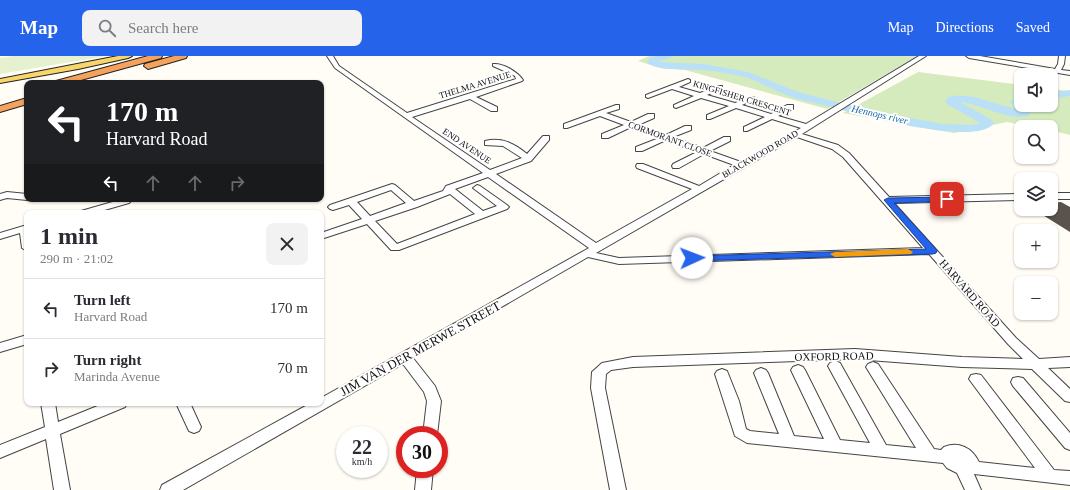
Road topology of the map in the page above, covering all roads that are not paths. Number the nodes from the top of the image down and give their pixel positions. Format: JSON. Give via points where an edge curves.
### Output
{"nodes":[{"id":1,"x":128,"y":56,"type":"edge"},
{"id":2,"x":158,"y":56,"type":"edge"},
{"id":3,"x":183,"y":56,"type":"edge"},
{"id":4,"x":330,"y":56,"type":"edge"},
{"id":5,"x":923,"y":56,"type":"edge"},
{"id":6,"x":969,"y":56,"type":"edge"},
{"id":7,"x":1062,"y":56,"type":"edge"},
{"id":8,"x":983,"y":62,"type":"dead end"},
{"id":9,"x":495,"y":64,"type":"dead end"},
{"id":10,"x":1024,"y":68,"type":"edge"},
{"id":11,"x":1029,"y":68,"type":"edge"},
{"id":12,"x":1058,"y":69,"type":"edge"},
{"id":13,"x":1058,"y":71,"type":"edge"},
{"id":14,"x":1070,"y":73,"type":"edge"},
{"id":15,"x":1058,"y":75,"type":"edge"},
{"id":16,"x":1070,"y":78,"type":"edge"},
{"id":17,"x":70,"y":80,"type":"edge"},
{"id":18,"x":99,"y":80,"type":"edge"},
{"id":19,"x":0,"y":81,"type":"edge"},
{"id":20,"x":688,"y":81,"type":"dead end"},
{"id":21,"x":672,"y":87,"type":"junction"},
{"id":22,"x":720,"y":87,"type":"dead end"},
{"id":23,"x":24,"y":93,"type":"edge"},
{"id":24,"x":469,"y":96,"type":"junction"},
{"id":25,"x":648,"y":96,"type":"dead end"},
{"id":26,"x":702,"y":96,"type":"junction"},
{"id":27,"x":752,"y":98,"type":"dead end"},
{"id":28,"x":0,"y":100,"type":"edge"},
{"id":29,"x":24,"y":102,"type":"edge"},
{"id":30,"x":735,"y":105,"type":"junction"},
{"id":31,"x":676,"y":106,"type":"dead end"},
{"id":32,"x":616,"y":107,"type":"dead end"},
{"id":33,"x":790,"y":107,"type":"dead end"},
{"id":34,"x":0,"y":109,"type":"edge"},
{"id":35,"x":494,"y":109,"type":"dead end"},
{"id":36,"x":600,"y":113,"type":"junction"},
{"id":37,"x":406,"y":116,"type":"junction"},
{"id":38,"x":651,"y":116,"type":"dead end"},
{"id":39,"x":771,"y":116,"type":"junction"},
{"id":40,"x":710,"y":117,"type":"dead end"},
{"id":41,"x":632,"y":125,"type":"junction"},
{"id":42,"x":567,"y":126,"type":"dead end"},
{"id":43,"x":807,"y":127,"type":"junction"},
{"id":44,"x":688,"y":128,"type":"dead end"},
{"id":45,"x":747,"y":129,"type":"dead end"},
{"id":46,"x":796,"y":134,"type":"junction"},
{"id":47,"x":605,"y":136,"type":"dead end"},
{"id":48,"x":666,"y":137,"type":"junction"},
{"id":49,"x":546,"y":138,"type":"dead end"},
{"id":50,"x":727,"y":139,"type":"dead end"},
{"id":51,"x":488,"y":143,"type":"dead end"},
{"id":52,"x":639,"y":149,"type":"dead end"},
{"id":53,"x":704,"y":151,"type":"junction"},
{"id":54,"x":528,"y":159,"type":"junction"},
{"id":55,"x":741,"y":164,"type":"junction"},
{"id":56,"x":640,"y":166,"type":"dead end"},
{"id":57,"x":676,"y":166,"type":"dead end"},
{"id":58,"x":490,"y":174,"type":"junction"},
{"id":59,"x":449,"y":188,"type":"junction"},
{"id":60,"x":477,"y":188,"type":"dead end"},
{"id":61,"x":699,"y":189,"type":"junction"},
{"id":62,"x":0,"y":196,"type":"edge"},
{"id":63,"x":1058,"y":196,"type":"edge"},
{"id":64,"x":1070,"y":196,"type":"edge"},
{"id":65,"x":24,"y":197,"type":"edge"},
{"id":66,"x":1014,"y":197,"type":"edge"},
{"id":67,"x":888,"y":200,"type":"junction"},
{"id":68,"x":351,"y":201,"type":"junction"},
{"id":69,"x":122,"y":202,"type":"edge"},
{"id":70,"x":414,"y":205,"type":"junction"},
{"id":71,"x":333,"y":207,"type":"dead end"},
{"id":72,"x":94,"y":210,"type":"edge"},
{"id":73,"x":482,"y":215,"type":"junction"},
{"id":74,"x":369,"y":220,"type":"junction"},
{"id":75,"x":24,"y":229,"type":"edge"},
{"id":76,"x":1,"y":233,"type":"edge"},
{"id":77,"x":324,"y":235,"type":"edge"},
{"id":78,"x":592,"y":250,"type":"junction"},
{"id":79,"x":933,"y":251,"type":"junction"},
{"id":80,"x":24,"y":340,"type":"edge"},
{"id":81,"x":0,"y":348,"type":"edge"},
{"id":82,"x":405,"y":357,"type":"junction"},
{"id":83,"x":1070,"y":362,"type":"edge"},
{"id":84,"x":1035,"y":364,"type":"junction"},
{"id":85,"x":835,"y":366,"type":"dead end"},
{"id":86,"x":873,"y":367,"type":"dead end"},
{"id":87,"x":798,"y":370,"type":"dead end"},
{"id":88,"x":761,"y":373,"type":"dead end"},
{"id":89,"x":722,"y":374,"type":"dead end"},
{"id":90,"x":976,"y":379,"type":"dead end"},
{"id":91,"x":1018,"y":382,"type":"dead end"},
{"id":92,"x":1070,"y":397,"type":"edge"},
{"id":93,"x":324,"y":402,"type":"edge"},
{"id":94,"x":48,"y":406,"type":"edge"},
{"id":95,"x":113,"y":406,"type":"edge"},
{"id":96,"x":184,"y":406,"type":"edge"},
{"id":97,"x":318,"y":406,"type":"edge"},
{"id":98,"x":431,"y":426,"type":"edge"},
{"id":99,"x":194,"y":427,"type":"dead end"},
{"id":100,"x":52,"y":431,"type":"junction"},
{"id":101,"x":789,"y":441,"type":"junction"},
{"id":102,"x":1070,"y":444,"type":"edge"},
{"id":103,"x":836,"y":446,"type":"junction"},
{"id":104,"x":882,"y":451,"type":"junction"},
{"id":105,"x":0,"y":452,"type":"edge"},
{"id":106,"x":930,"y":456,"type":"junction"},
{"id":107,"x":967,"y":468,"type":"junction"},
{"id":108,"x":1050,"y":476,"type":"junction"},
{"id":109,"x":424,"y":478,"type":"edge"},
{"id":110,"x":1070,"y":478,"type":"edge"},
{"id":111,"x":62,"y":490,"type":"edge"},
{"id":112,"x":168,"y":490,"type":"edge"},
{"id":113,"x":423,"y":490,"type":"edge"},
{"id":114,"x":618,"y":490,"type":"edge"},
{"id":115,"x":973,"y":490,"type":"edge"}],
"edges":[{"from":1,"to":19,"type":"main road"},
{"from":2,"to":17,"type":"highway"},
{"from":3,"to":18,"type":"highway"},
{"from":4,"to":37,"type":"street","name":"END AVENUE","via":[[337,67]]},
{"from":5,"to":43,"type":"street","name":"BLACKWOOD ROAD"},
{"from":6,"to":11,"type":"street"},
{"from":7,"to":12,"type":"street"},
{"from":8,"to":10,"type":"street"},
{"from":9,"to":24,"type":"street","name":"THELMA AVENUE","via":[[517,75],[520,80]]},
{"from":13,"to":14,"type":"street"},
{"from":15,"to":16,"type":"street"},
{"from":20,"to":21,"type":"street"},
{"from":21,"to":25,"type":"street"},
{"from":21,"to":26,"type":"street","name":"KINGFISHER CRESCENT"},
{"from":22,"to":26,"type":"street"},
{"from":23,"to":28,"type":"highway"},
{"from":24,"to":35,"type":"street"},
{"from":24,"to":37,"type":"street","name":"THELMA AVENUE"},
{"from":26,"to":30,"type":"street","name":"KINGFISHER CRESCENT"},
{"from":26,"to":31,"type":"street"},
{"from":27,"to":30,"type":"street"},
{"from":29,"to":34,"type":"highway"},
{"from":30,"to":39,"type":"street","name":"KINGFISHER CRESCENT"},
{"from":30,"to":40,"type":"street"},
{"from":32,"to":36,"type":"street"},
{"from":33,"to":39,"type":"street"},
{"from":36,"to":41,"type":"street","name":"CORMORANT CLOSE"},
{"from":36,"to":42,"type":"street"},
{"from":37,"to":58,"type":"street","name":"END AVENUE"},
{"from":38,"to":41,"type":"street"},
{"from":39,"to":43,"type":"street","name":"KINGFISHER CRESCENT"},
{"from":39,"to":45,"type":"street"},
{"from":41,"to":47,"type":"street"},
{"from":41,"to":48,"type":"street","name":"CORMORANT CLOSE"},
{"from":43,"to":46,"type":"street","name":"BLACKWOOD ROAD"},
{"from":44,"to":48,"type":"street"},
{"from":46,"to":55,"type":"street","name":"BLACKWOOD ROAD"},
{"from":46,"to":67,"type":"street","name":"HARVARD ROAD","via":[[841,151]]},
{"from":48,"to":52,"type":"street"},
{"from":48,"to":53,"type":"street","name":"CORMORANT CLOSE"},
{"from":49,"to":54,"type":"street"},
{"from":50,"to":53,"type":"street"},
{"from":51,"to":54,"type":"street","via":[[509,144]]},
{"from":53,"to":55,"type":"street","name":"CORMORANT CLOSE"},
{"from":53,"to":57,"type":"street"},
{"from":54,"to":58,"type":"street"},
{"from":55,"to":61,"type":"street","name":"BLACKWOOD ROAD"},
{"from":56,"to":61,"type":"street"},
{"from":58,"to":59,"type":"street"},
{"from":58,"to":78,"type":"street","name":"END AVENUE"},
{"from":59,"to":70,"type":"street","via":[[446,193]]},
{"from":59,"to":73,"type":"street"},
{"from":60,"to":73,"type":"street","via":[[504,207]]},
{"from":61,"to":78,"type":"street","name":"BLACKWOOD ROAD"},
{"from":62,"to":65,"type":"street"},
{"from":63,"to":64,"type":"street"},
{"from":66,"to":67,"type":"street"},
{"from":67,"to":79,"type":"street","name":"HARVARD ROAD"},
{"from":68,"to":70,"type":"street","via":[[392,187]]},
{"from":68,"to":71,"type":"street"},
{"from":68,"to":74,"type":"street"},
{"from":69,"to":72,"type":"street"},
{"from":70,"to":74,"type":"street"},
{"from":73,"to":74,"type":"street","via":[[396,248]]},
{"from":74,"to":77,"type":"street"},
{"from":75,"to":76,"type":"street"},
{"from":78,"to":79,"type":"street","via":[[597,256],[619,261]]},
{"from":78,"to":82,"type":"street","name":"JIM VAN DER MERWE STREET"},
{"from":79,"to":84,"type":"street","name":"HARVARD ROAD","via":[[1007,336]]},
{"from":80,"to":81,"type":"street"},
{"from":82,"to":93,"type":"street","name":"JIM VAN DER MERWE STREET"},
{"from":82,"to":98,"type":"street","via":[[430,390],[434,401]]},
{"from":83,"to":84,"type":"street","name":"OXFORD ROAD"},
{"from":84,"to":92,"type":"street","name":"HARVARD ROAD"},
{"from":84,"to":114,"type":"street","name":"OXFORD ROAD","via":[[834,354],[633,362],[607,366],[599,372],[598,388]]},
{"from":85,"to":104,"type":"street"},
{"from":86,"to":106,"type":"street"},
{"from":87,"to":103,"type":"street"},
{"from":88,"to":101,"type":"street"},
{"from":89,"to":101,"type":"street","via":[[740,432],[744,436]]},
{"from":90,"to":108,"type":"street"},
{"from":91,"to":102,"type":"street"},
{"from":94,"to":100,"type":"street"},
{"from":95,"to":100,"type":"street"},
{"from":96,"to":99,"type":"street"},
{"from":97,"to":112,"type":"street","name":"JIM VAN DER MERWE STREET"},
{"from":100,"to":105,"type":"street"},
{"from":100,"to":111,"type":"street"},
{"from":101,"to":103,"type":"street"},
{"from":103,"to":104,"type":"street"},
{"from":104,"to":106,"type":"street"},
{"from":106,"to":107,"type":"street","via":[[947,457],[949,451],[953,450],[963,453],[970,460]]},
{"from":107,"to":108,"type":"street"},
{"from":107,"to":115,"type":"street"},
{"from":108,"to":110,"type":"street"},
{"from":109,"to":113,"type":"street"}]}
